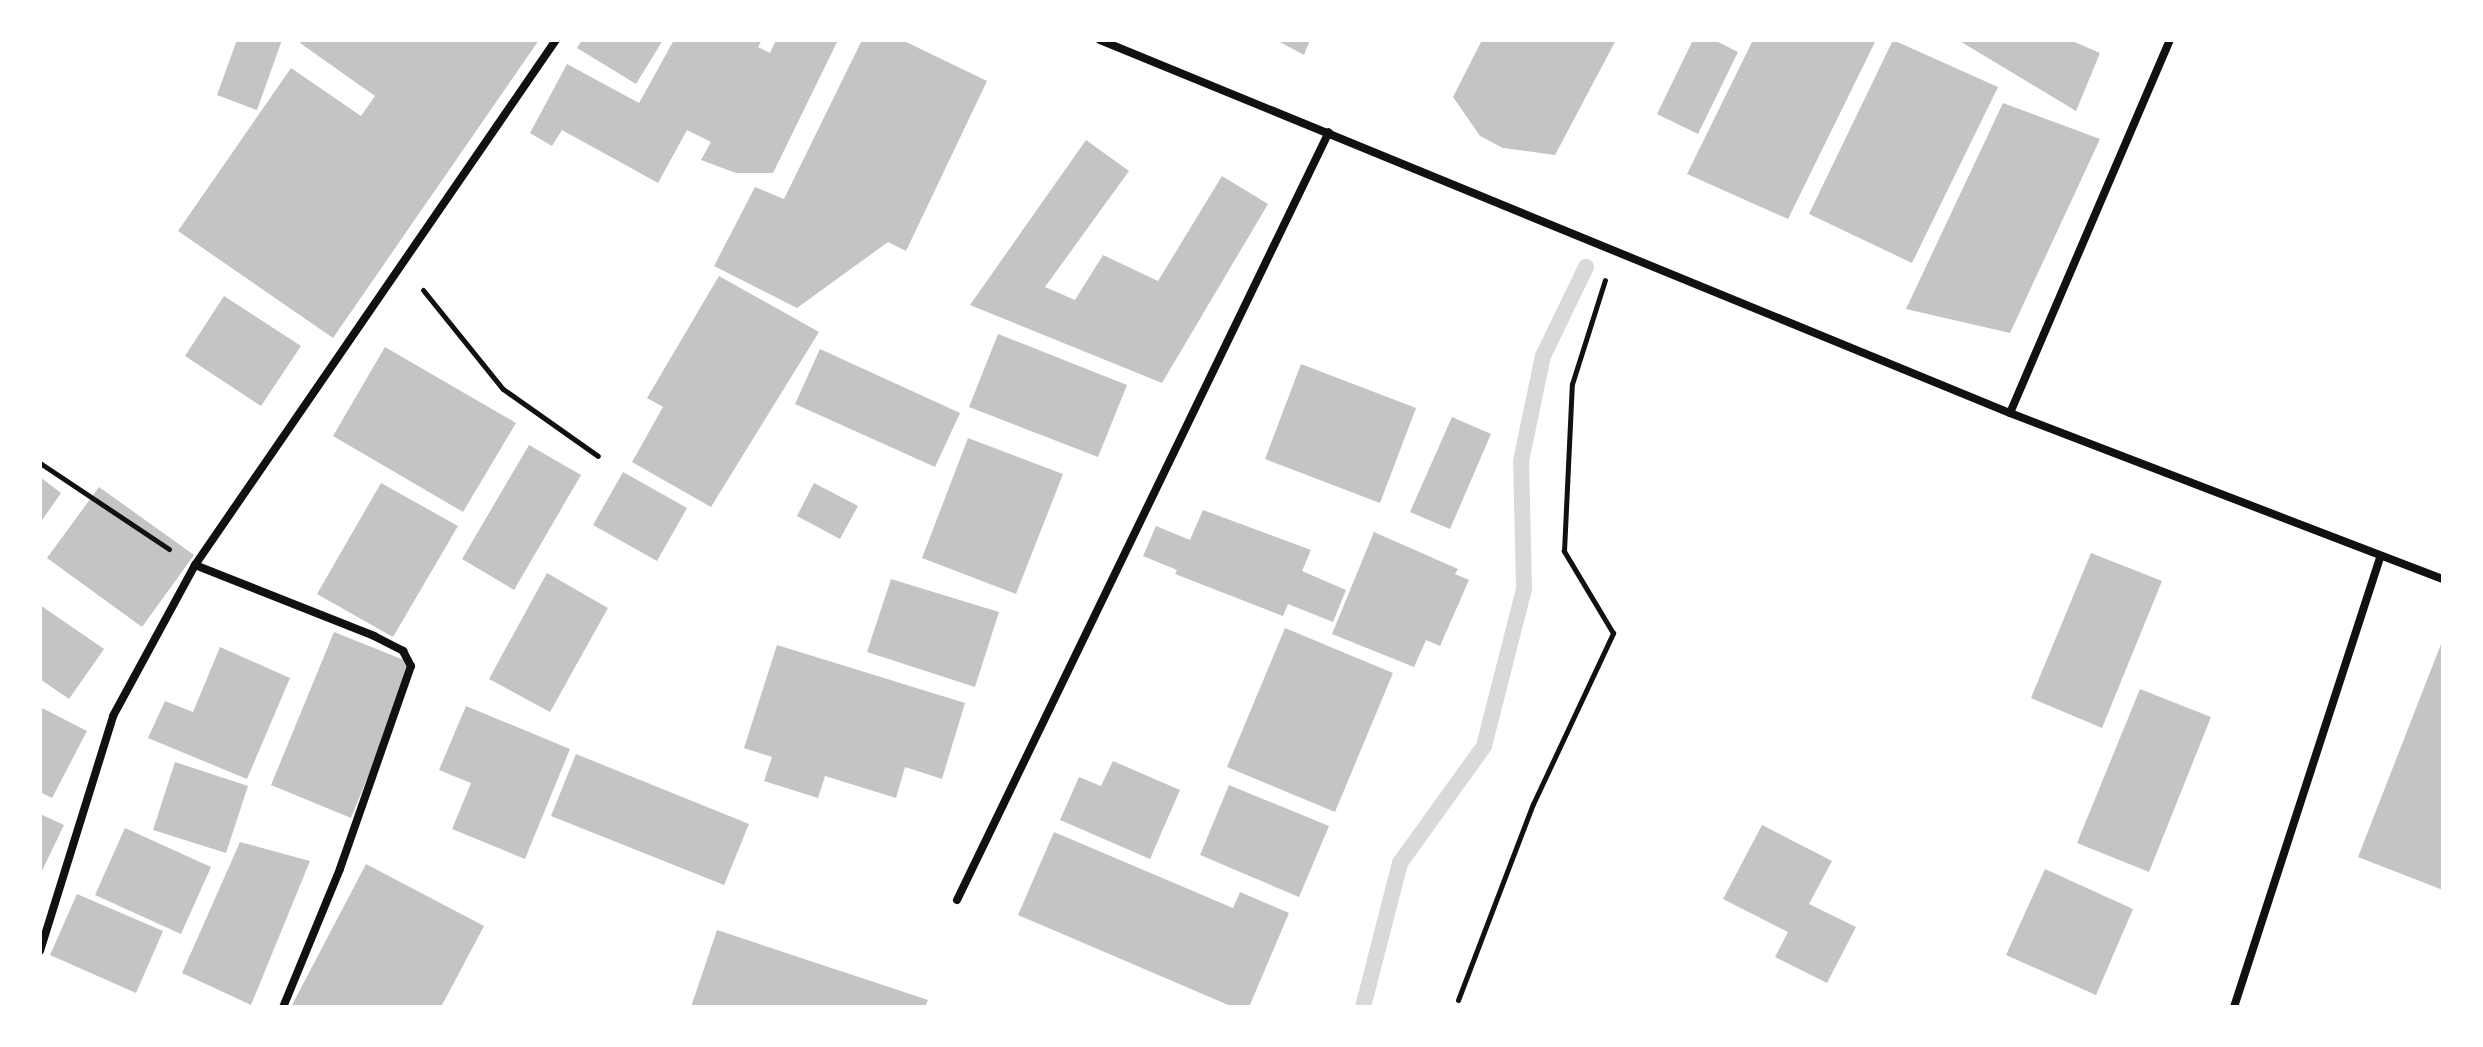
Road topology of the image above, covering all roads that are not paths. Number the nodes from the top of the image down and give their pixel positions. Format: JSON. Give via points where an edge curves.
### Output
{"nodes":[{"id":1,"x":556,"y":40,"type":"edge"},
{"id":2,"x":1100,"y":40,"type":"edge"},
{"id":3,"x":2170,"y":40,"type":"edge"},
{"id":4,"x":1329,"y":132,"type":"junction"},
{"id":5,"x":2010,"y":413,"type":"junction"},
{"id":6,"x":2380,"y":557,"type":"junction"},
{"id":7,"x":195,"y":565,"type":"junction"},
{"id":8,"x":2443,"y":579,"type":"edge"},
{"id":9,"x":957,"y":900,"type":"dead end"},
{"id":10,"x":40,"y":951,"type":"edge"},
{"id":11,"x":283,"y":1007,"type":"edge"},
{"id":12,"x":2234,"y":1007,"type":"edge"}],
"edges":[{"from":1,"to":7,"type":"street"},
{"from":2,"to":4,"type":"street"},
{"from":3,"to":5,"type":"street"},
{"from":4,"to":5,"type":"street"},
{"from":4,"to":9,"type":"street"},
{"from":5,"to":6,"type":"street"},
{"from":6,"to":8,"type":"street"},
{"from":6,"to":12,"type":"street"},
{"from":7,"to":10,"type":"street","via":[[113,716]]},
{"from":7,"to":11,"type":"street","via":[[374,636],[403,651],[411,666],[340,869]]}]}
